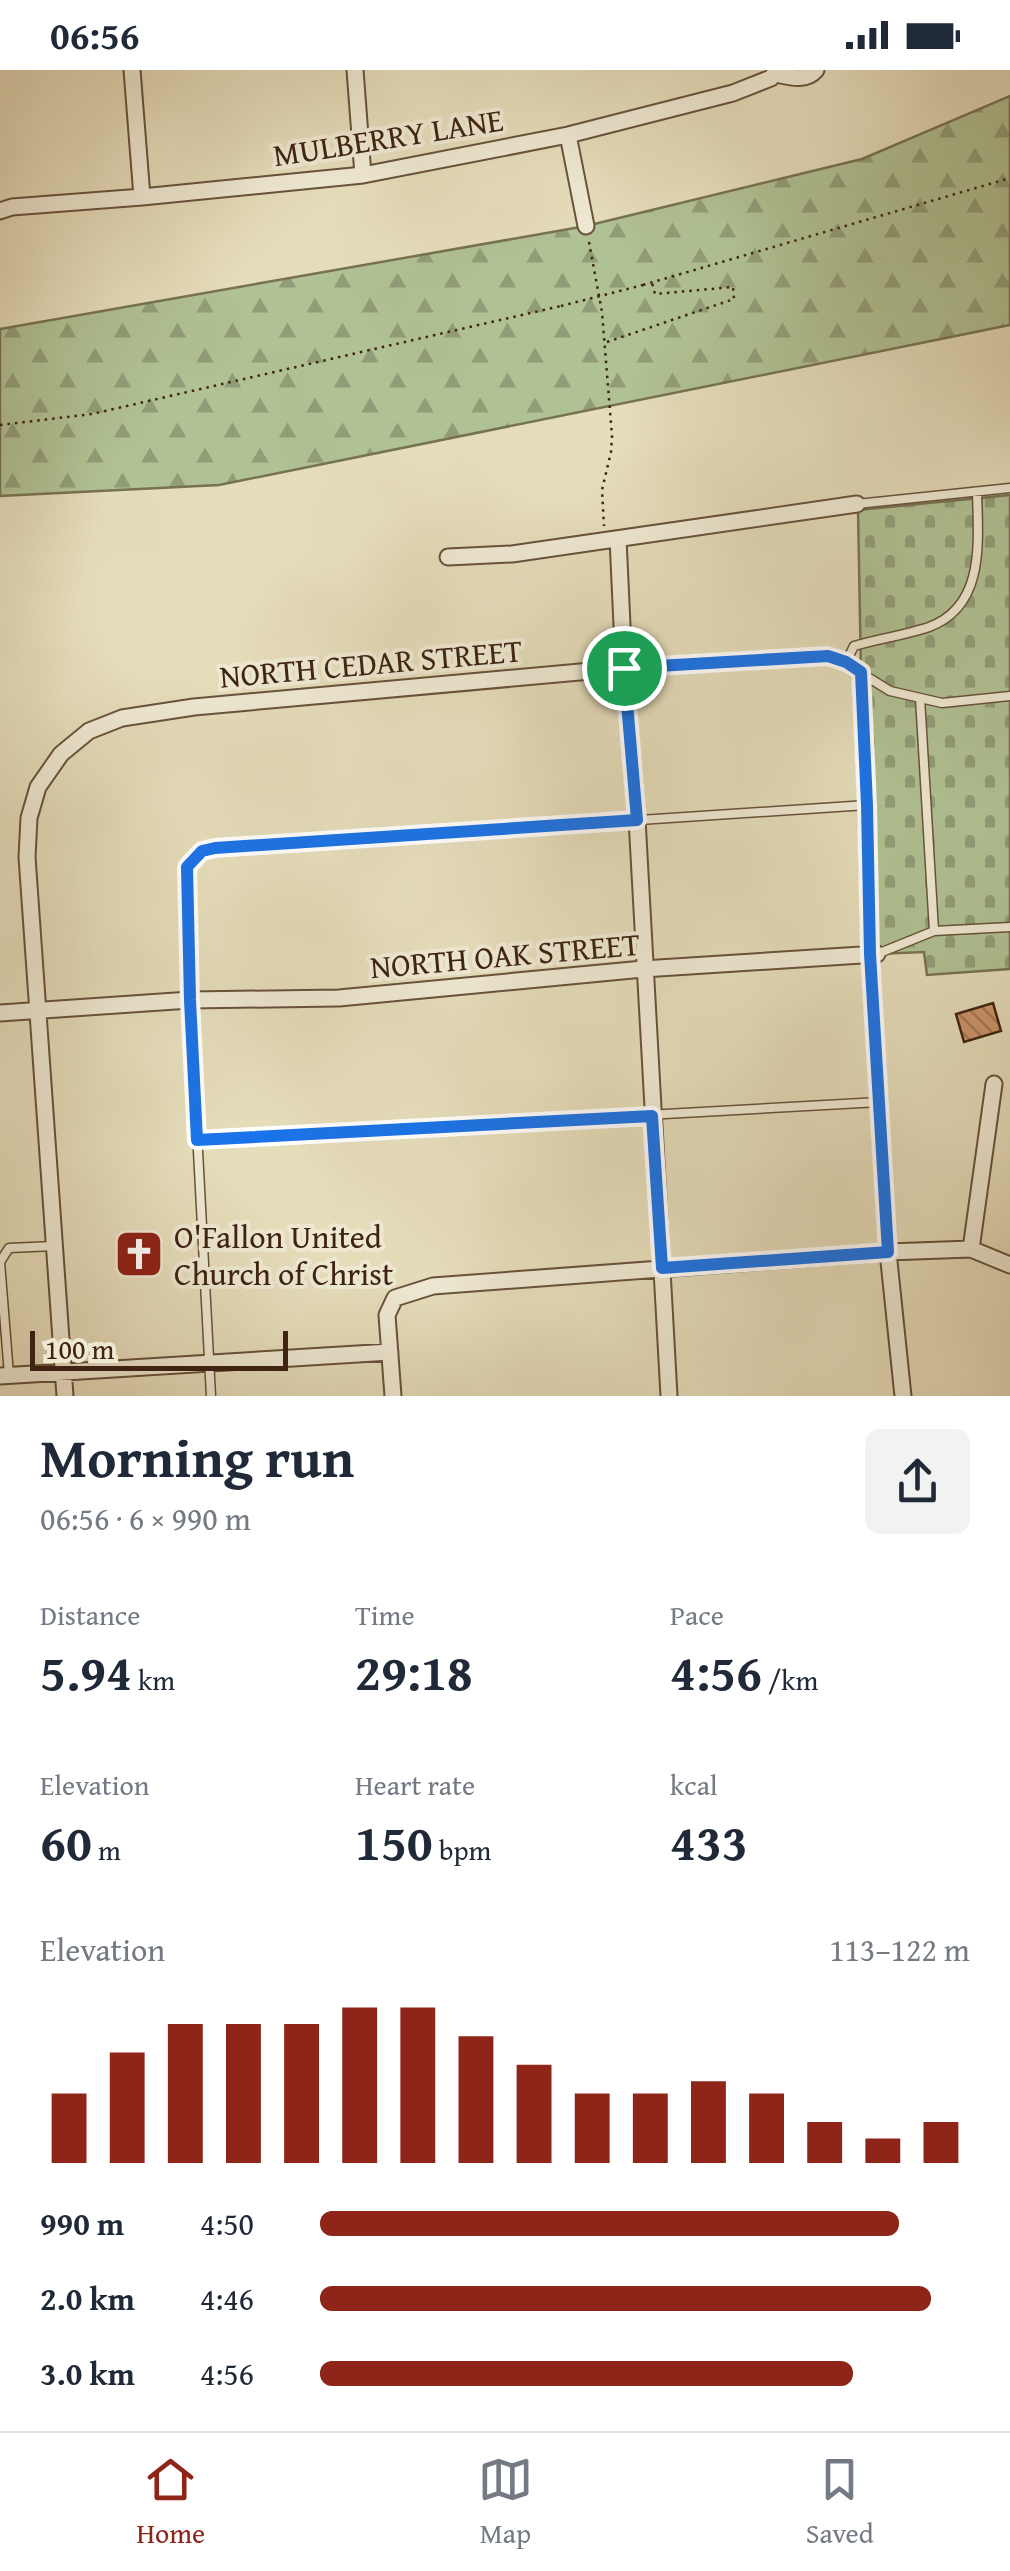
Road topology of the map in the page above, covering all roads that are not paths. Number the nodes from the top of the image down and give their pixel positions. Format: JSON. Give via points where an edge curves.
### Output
{"nodes":[{"id":1,"x":132,"y":70,"type":"edge"},
{"id":2,"x":355,"y":70,"type":"edge"},
{"id":3,"x":816,"y":70,"type":"edge"},
{"id":4,"x":776,"y":72,"type":"edge"},
{"id":5,"x":568,"y":134,"type":"junction"},
{"id":6,"x":364,"y":175,"type":"junction"},
{"id":7,"x":142,"y":197,"type":"junction"},
{"id":8,"x":0,"y":211,"type":"edge"},
{"id":9,"x":586,"y":226,"type":"road end"},
{"id":10,"x":1010,"y":488,"type":"edge"},
{"id":11,"x":976,"y":492,"type":"junction"},
{"id":12,"x":857,"y":504,"type":"joint"},
{"id":13,"x":611,"y":540,"type":"junction"},
{"id":14,"x":448,"y":557,"type":"dead end"},
{"id":15,"x":846,"y":662,"type":"junction"},
{"id":16,"x":624,"y":668,"type":"junction"},
{"id":17,"x":861,"y":672,"type":"junction"},
{"id":18,"x":1010,"y":696,"type":"edge"},
{"id":19,"x":920,"y":698,"type":"junction"},
{"id":20,"x":867,"y":805,"type":"junction"},
{"id":21,"x":637,"y":820,"type":"junction"},
{"id":22,"x":1010,"y":928,"type":"edge"},
{"id":23,"x":934,"y":931,"type":"junction"},
{"id":24,"x":874,"y":954,"type":"junction"},
{"id":25,"x":644,"y":969,"type":"junction"},
{"id":26,"x":190,"y":1000,"type":"junction"},
{"id":27,"x":38,"y":1010,"type":"junction"},
{"id":28,"x":0,"y":1013,"type":"edge"},
{"id":29,"x":994,"y":1084,"type":"dead end"},
{"id":30,"x":879,"y":1102,"type":"junction"},
{"id":31,"x":652,"y":1116,"type":"junction"},
{"id":32,"x":197,"y":1140,"type":"junction"},
{"id":33,"x":54,"y":1246,"type":"junction"},
{"id":34,"x":971,"y":1250,"type":"junction"},
{"id":35,"x":888,"y":1252,"type":"junction"},
{"id":36,"x":1010,"y":1265,"type":"edge"},
{"id":37,"x":662,"y":1268,"type":"junction"},
{"id":38,"x":390,"y":1352,"type":"junction"},
{"id":39,"x":208,"y":1364,"type":"junction"},
{"id":40,"x":64,"y":1372,"type":"junction"},
{"id":41,"x":5,"y":1376,"type":"edge"},
{"id":42,"x":65,"y":1396,"type":"edge"},
{"id":43,"x":210,"y":1396,"type":"edge"},
{"id":44,"x":393,"y":1396,"type":"edge"},
{"id":45,"x":669,"y":1396,"type":"edge"},
{"id":46,"x":903,"y":1396,"type":"edge"}],
"edges":[{"from":1,"to":7,"type":"street"},
{"from":2,"to":6,"type":"street"},
{"from":3,"to":4,"type":"street","name":"MULBERRY LANE","via":[[805,78]]},
{"from":4,"to":5,"type":"street","name":"MULBERRY LANE","via":[[734,92]]},
{"from":5,"to":6,"type":"street","name":"MULBERRY LANE"},
{"from":5,"to":9,"type":"street"},
{"from":6,"to":7,"type":"street","name":"MULBERRY LANE"},
{"from":7,"to":8,"type":"street","name":"MULBERRY LANE"},
{"from":10,"to":11,"type":"lane"},
{"from":11,"to":12,"type":"lane"},
{"from":11,"to":15,"type":"lane","via":[[979,553],[969,594],[932,626],[854,646]]},
{"from":12,"to":13,"type":"street"},
{"from":13,"to":14,"type":"street"},
{"from":13,"to":16,"type":"street"},
{"from":15,"to":16,"type":"street","name":"NORTH CEDAR STREET","via":[[828,656]]},
{"from":15,"to":17,"type":"street"},
{"from":16,"to":21,"type":"street"},
{"from":16,"to":27,"type":"street","name":"NORTH CEDAR STREET","via":[[194,707],[122,718],[90,731],[61,754],[38,787],[29,818]]},
{"from":17,"to":19,"type":"lane","via":[[890,691]]},
{"from":17,"to":20,"type":"street"},
{"from":18,"to":19,"type":"lane"},
{"from":19,"to":23,"type":"lane"},
{"from":20,"to":21,"type":"lane"},
{"from":20,"to":24,"type":"street"},
{"from":21,"to":25,"type":"street"},
{"from":21,"to":26,"type":"lane","via":[[202,851],[187,867]]},
{"from":22,"to":23,"type":"lane","name":"NORTH OAK STREET"},
{"from":23,"to":24,"type":"lane","name":"NORTH OAK STREET"},
{"from":24,"to":25,"type":"street","name":"NORTH OAK STREET"},
{"from":24,"to":30,"type":"street"},
{"from":25,"to":26,"type":"street","name":"NORTH OAK STREET","via":[[339,998]]},
{"from":25,"to":31,"type":"street"},
{"from":26,"to":27,"type":"street","name":"NORTH OAK STREET"},
{"from":26,"to":32,"type":"lane"},
{"from":27,"to":28,"type":"street","name":"NORTH OAK STREET"},
{"from":27,"to":33,"type":"street","name":"NORTH CEDAR STREET"},
{"from":29,"to":34,"type":"street"},
{"from":30,"to":31,"type":"lane"},
{"from":30,"to":35,"type":"street"},
{"from":31,"to":32,"type":"lane"},
{"from":31,"to":37,"type":"street"},
{"from":32,"to":39,"type":"lane"},
{"from":33,"to":40,"type":"street","name":"NORTH CEDAR STREET"},
{"from":33,"to":41,"type":"lane","via":[[8,1248],[0,1262]]},
{"from":34,"to":35,"type":"street"},
{"from":34,"to":36,"type":"street"},
{"from":35,"to":37,"type":"street"},
{"from":35,"to":46,"type":"street"},
{"from":37,"to":38,"type":"street","via":[[413,1291],[396,1298],[387,1316]]},
{"from":37,"to":45,"type":"street"},
{"from":38,"to":39,"type":"street"},
{"from":38,"to":44,"type":"street"},
{"from":39,"to":40,"type":"street"},
{"from":39,"to":43,"type":"lane"},
{"from":40,"to":41,"type":"street"},
{"from":40,"to":42,"type":"street","name":"NORTH CEDAR STREET"}]}
